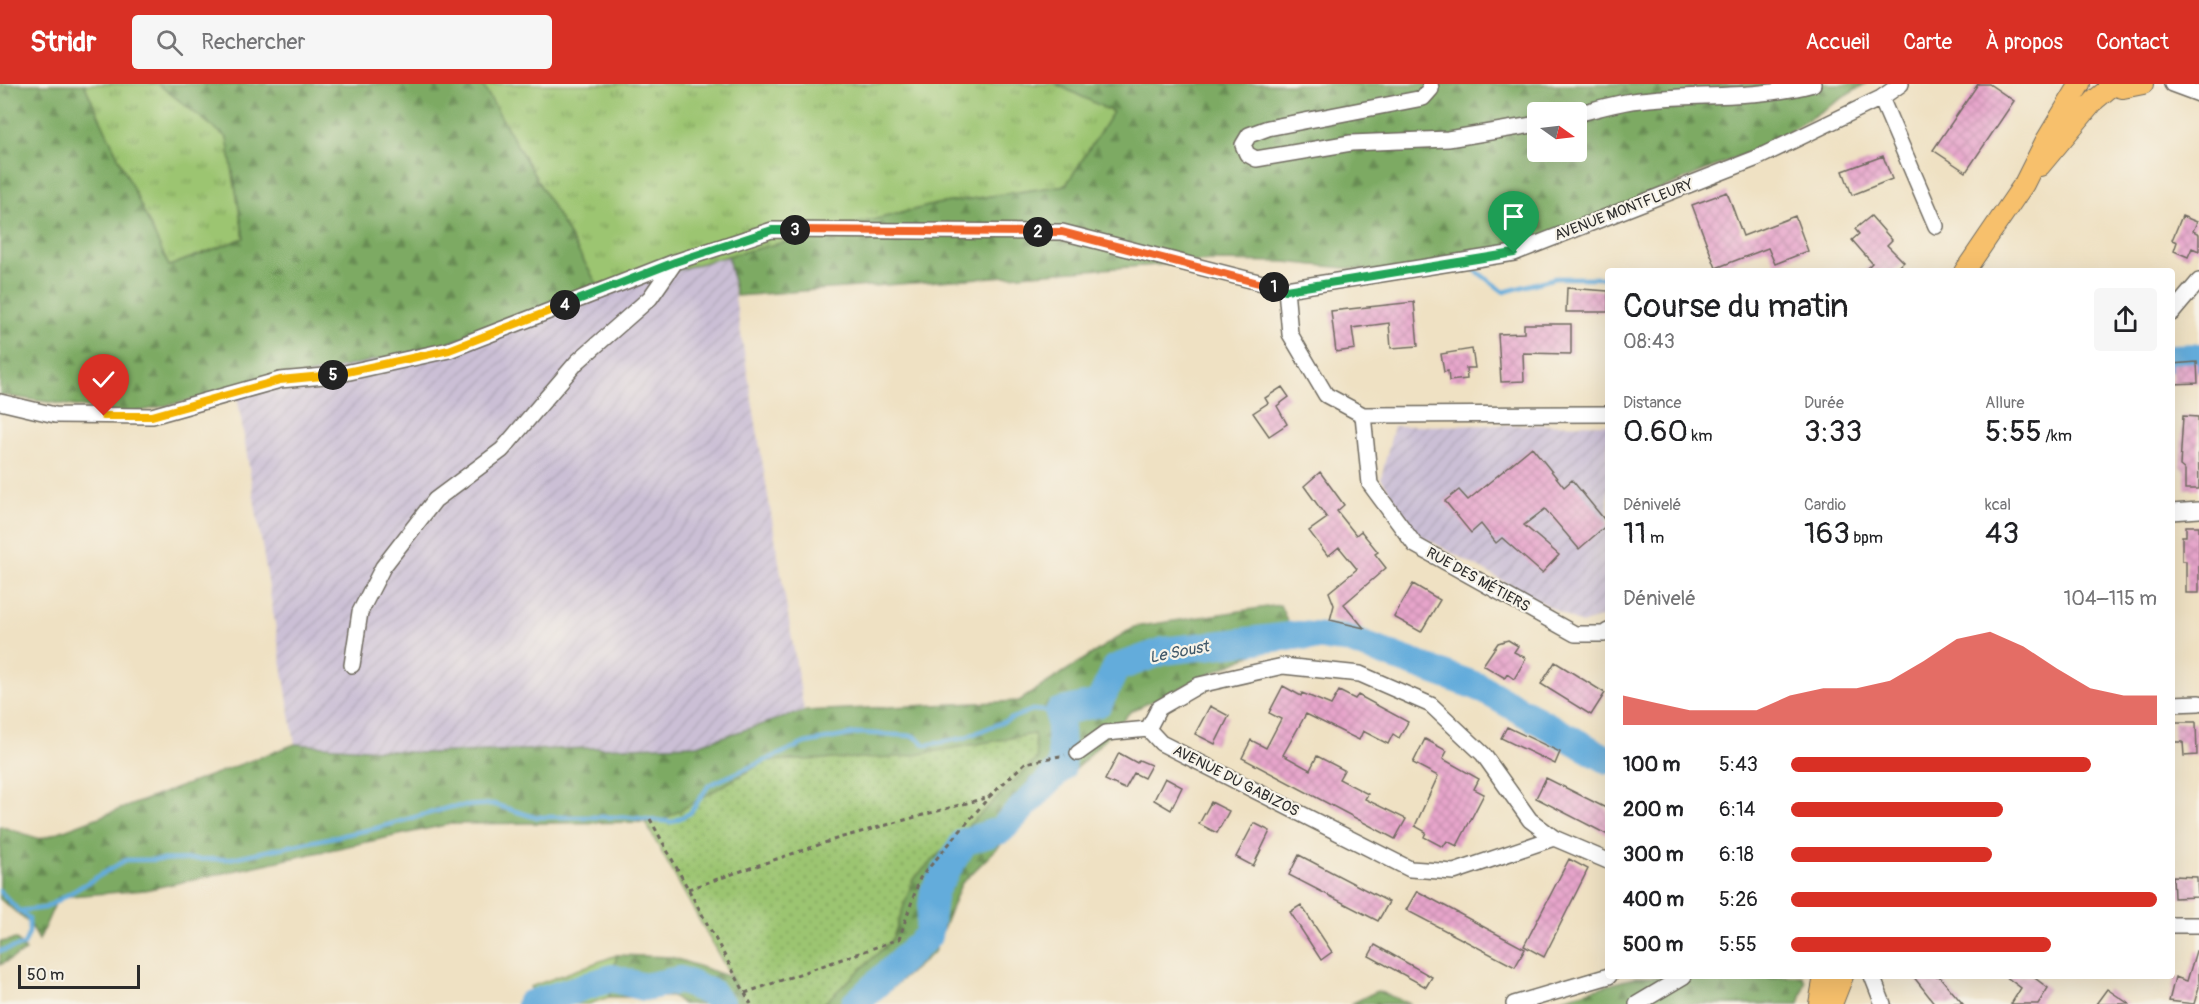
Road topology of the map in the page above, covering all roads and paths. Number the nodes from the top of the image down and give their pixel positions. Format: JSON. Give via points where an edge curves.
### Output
{"nodes":[{"id":1,"x":1430,"y":84,"type":"edge"},
{"id":2,"x":1813,"y":84,"type":"edge"},
{"id":3,"x":1901,"y":84,"type":"edge"},
{"id":4,"x":2080,"y":84,"type":"edge"},
{"id":5,"x":2143,"y":84,"type":"edge"},
{"id":6,"x":2172,"y":84,"type":"edge"},
{"id":7,"x":2194,"y":84,"type":"edge"},
{"id":8,"x":2110,"y":85,"type":"edge"},
{"id":9,"x":2199,"y":93,"type":"edge"},
{"id":10,"x":1881,"y":98,"type":"junction"},
{"id":11,"x":1587,"y":111,"type":"edge"},
{"id":12,"x":1527,"y":126,"type":"edge"},
{"id":13,"x":2024,"y":184,"type":"junction"},
{"id":14,"x":1936,"y":226,"type":"dead end"},
{"id":15,"x":675,"y":262,"type":"junction"},
{"id":16,"x":1967,"y":268,"type":"edge"},
{"id":17,"x":2199,"y":281,"type":"edge"},
{"id":18,"x":1286,"y":290,"type":"junction"},
{"id":19,"x":2175,"y":309,"type":"edge"},
{"id":20,"x":0,"y":402,"type":"edge"},
{"id":21,"x":1605,"y":414,"type":"edge"},
{"id":22,"x":1363,"y":415,"type":"junction"},
{"id":23,"x":2199,"y":510,"type":"edge"},
{"id":24,"x":2175,"y":512,"type":"edge"},
{"id":25,"x":1605,"y":633,"type":"edge"},
{"id":26,"x":352,"y":665,"type":"dead end"},
{"id":27,"x":2199,"y":703,"type":"edge"},
{"id":28,"x":2175,"y":704,"type":"edge"},
{"id":29,"x":1148,"y":729,"type":"junction"},
{"id":30,"x":1078,"y":753,"type":"joint"},
{"id":31,"x":989,"y":797,"type":"junction"},
{"id":32,"x":650,"y":819,"type":"dead end"},
{"id":33,"x":1554,"y":838,"type":"junction"},
{"id":34,"x":1605,"y":860,"type":"edge"},
{"id":35,"x":688,"y":889,"type":"junction"},
{"id":36,"x":2175,"y":925,"type":"edge"},
{"id":37,"x":2199,"y":925,"type":"edge"},
{"id":38,"x":1605,"y":977,"type":"edge"},
{"id":39,"x":1679,"y":979,"type":"edge"},
{"id":40,"x":1823,"y":979,"type":"edge"},
{"id":41,"x":1842,"y":979,"type":"edge"},
{"id":42,"x":1873,"y":979,"type":"edge"},
{"id":43,"x":745,"y":993,"type":"junction"},
{"id":44,"x":1877,"y":1001,"type":"edge"},
{"id":45,"x":751,"y":1004,"type":"edge"},
{"id":46,"x":1514,"y":1004,"type":"edge"},
{"id":47,"x":1637,"y":1004,"type":"edge"},
{"id":48,"x":1819,"y":1004,"type":"edge"},
{"id":49,"x":1832,"y":1004,"type":"edge"}],
"edges":[{"from":1,"to":12,"type":"street","via":[[1431,89],[1423,98],[1268,128],[1249,135],[1243,145],[1247,154],[1256,159],[1351,143],[1448,139]]},
{"from":2,"to":11,"type":"street","via":[[1742,95],[1626,102]]},
{"from":3,"to":10,"type":"street","name":"AVENUE MONTFLEURY"},
{"from":4,"to":13,"type":"main road"},
{"from":5,"to":8,"type":"main road","via":[[2123,88]]},
{"from":6,"to":9,"type":"street"},
{"from":7,"to":9,"type":"street"},
{"from":8,"to":13,"type":"main road"},
{"from":10,"to":14,"type":"street"},
{"from":10,"to":18,"type":"street","name":"AVENUE MONTFLEURY","via":[[1757,158],[1514,253]]},
{"from":13,"to":16,"type":"main road"},
{"from":15,"to":18,"type":"street","name":"AVENUE MONTFLEURY","via":[[772,230],[1062,232]]},
{"from":15,"to":20,"type":"street","name":"AVENUE MONTFLEURY","via":[[449,350],[336,375],[280,380],[152,416],[56,415]]},
{"from":15,"to":26,"type":"street","via":[[650,298],[577,362],[502,450],[435,500],[383,567],[360,612]]},
{"from":17,"to":19,"type":"street"},
{"from":18,"to":22,"type":"street","via":[[1290,334],[1326,395]]},
{"from":21,"to":22,"type":"street"},
{"from":22,"to":25,"type":"street","name":"RUE DES MÉTIERS","via":[[1370,484],[1414,545],[1575,634]]},
{"from":23,"to":24,"type":"street"},
{"from":27,"to":28,"type":"street"},
{"from":29,"to":30,"type":"street","via":[[1106,733]]},
{"from":29,"to":33,"type":"street","name":"AVENUE DU GABIZOS","via":[[1161,743],[1410,869],[1454,872]]},
{"from":29,"to":33,"type":"street","via":[[1159,708],[1199,685],[1283,666],[1360,674],[1431,705],[1483,754],[1530,820]]},
{"from":30,"to":31,"type":"path","via":[[1024,763]]},
{"from":31,"to":35,"type":"path","via":[[838,838]]},
{"from":31,"to":43,"type":"path","via":[[920,878],[898,939]]},
{"from":32,"to":35,"type":"path"},
{"from":33,"to":34,"type":"street"},
{"from":35,"to":43,"type":"path"},
{"from":36,"to":37,"type":"street"},
{"from":38,"to":46,"type":"street"},
{"from":39,"to":47,"type":"street"},
{"from":40,"to":48,"type":"main road"},
{"from":41,"to":49,"type":"main road"},
{"from":42,"to":44,"type":"street"},
{"from":43,"to":45,"type":"path"}]}
